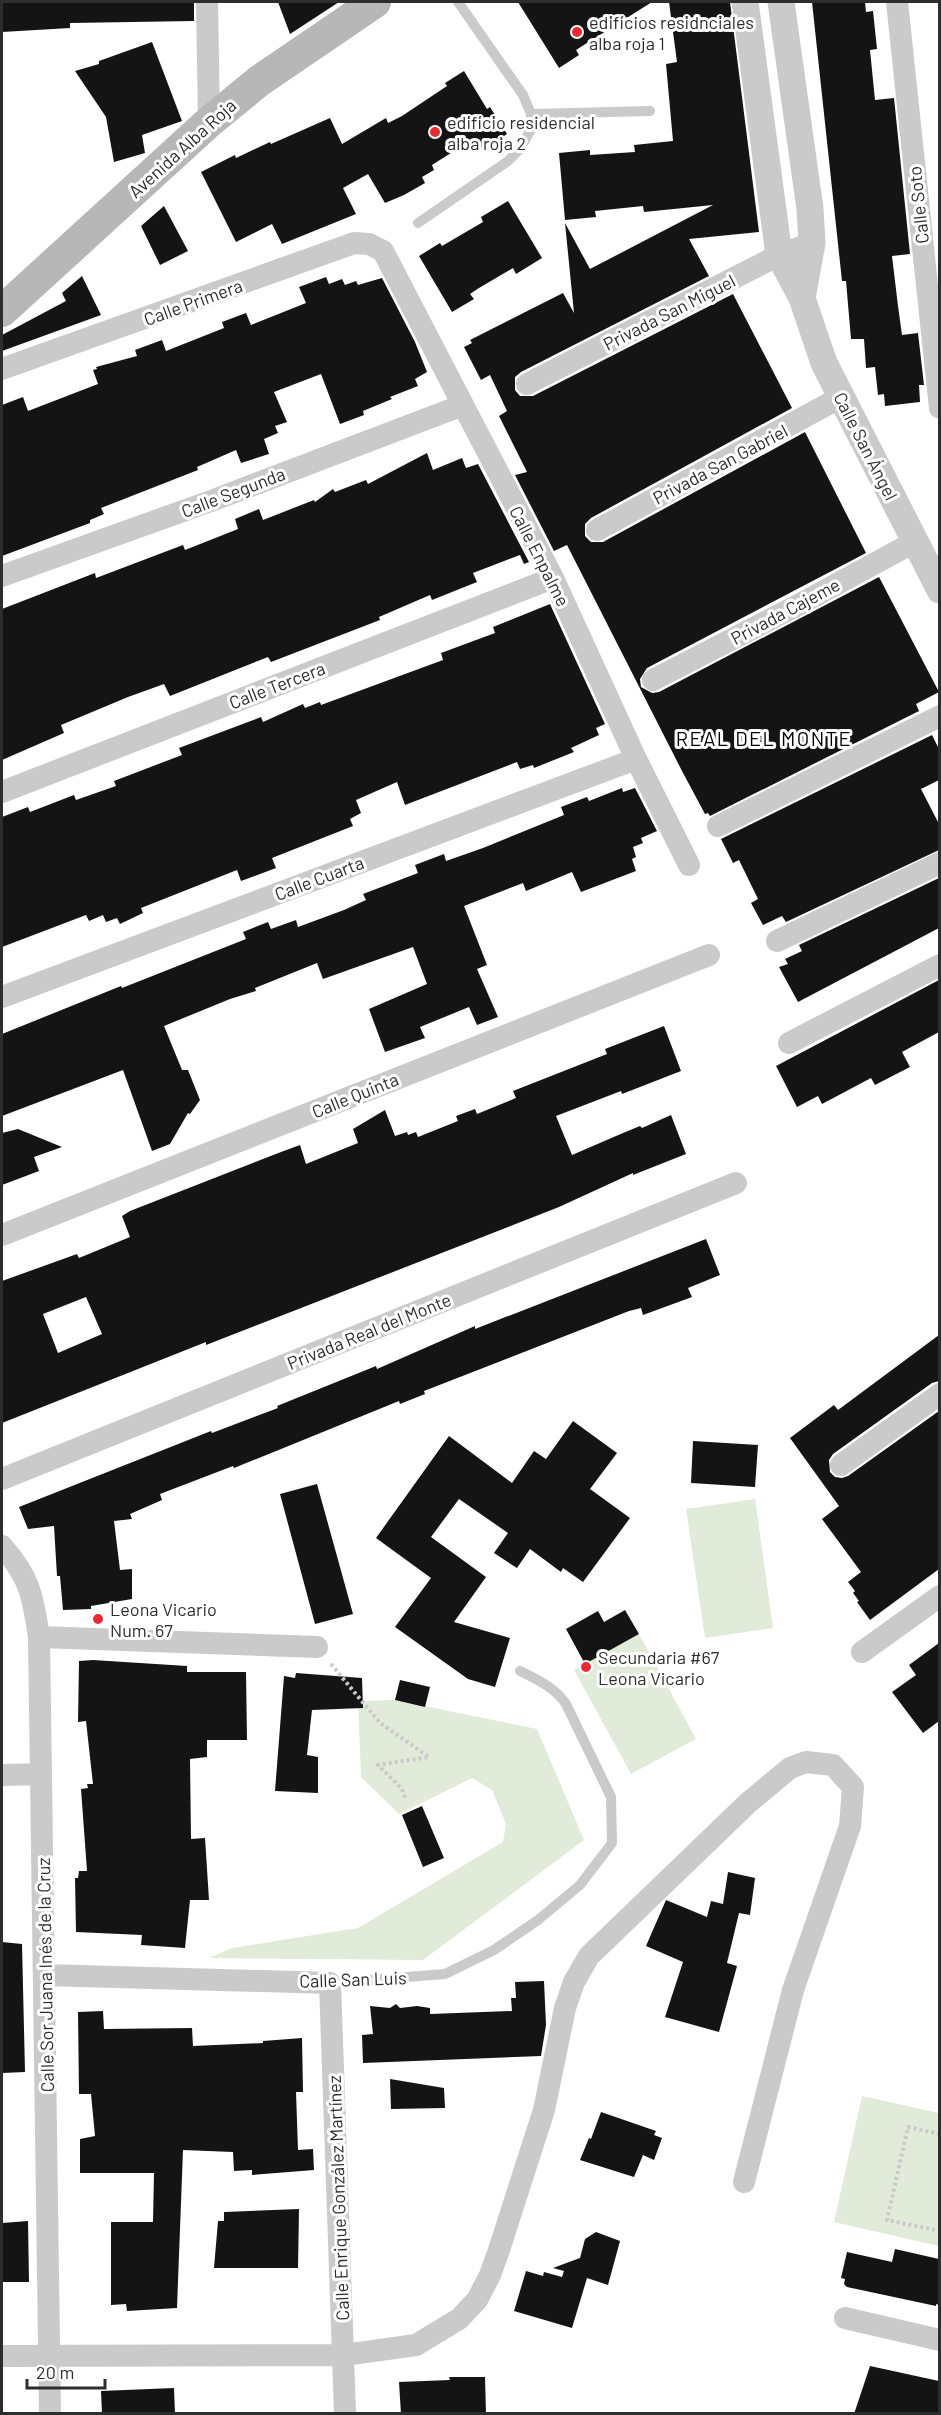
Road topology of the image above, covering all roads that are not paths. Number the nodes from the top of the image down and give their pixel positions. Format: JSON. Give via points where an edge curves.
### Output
{"nodes":[{"id":1,"x":207,"y":2,"type":"edge"},
{"id":2,"x":375,"y":2,"type":"edge"},
{"id":3,"x":458,"y":2,"type":"edge"},
{"id":4,"x":745,"y":2,"type":"edge"},
{"id":5,"x":781,"y":2,"type":"edge"},
{"id":6,"x":897,"y":2,"type":"edge"},
{"id":7,"x":650,"y":111,"type":"dead end"},
{"id":8,"x":531,"y":114,"type":"junction"},
{"id":9,"x":209,"y":122,"type":"junction"},
{"id":10,"x":418,"y":223,"type":"dead end"},
{"id":11,"x":812,"y":243,"type":"junction"},
{"id":12,"x":383,"y":251,"type":"joint"},
{"id":13,"x":779,"y":255,"type":"junction"},
{"id":14,"x":802,"y":297,"type":"junction"},
{"id":15,"x":2,"y":311,"type":"edge"},
{"id":16,"x":2,"y":369,"type":"edge"},
{"id":17,"x":527,"y":384,"type":"dead end"},
{"id":18,"x":841,"y":397,"type":"junction"},
{"id":19,"x":463,"y":405,"type":"junction"},
{"id":20,"x":939,"y":408,"type":"edge"},
{"id":21,"x":597,"y":530,"type":"dead end"},
{"id":22,"x":916,"y":541,"type":"junction"},
{"id":23,"x":2,"y":576,"type":"edge"},
{"id":24,"x":553,"y":578,"type":"junction"},
{"id":25,"x":939,"y":590,"type":"edge"},
{"id":26,"x":653,"y":680,"type":"dead end"},
{"id":27,"x":939,"y":716,"type":"edge"},
{"id":28,"x":636,"y":759,"type":"junction"},
{"id":29,"x":2,"y":792,"type":"edge"},
{"id":30,"x":718,"y":826,"type":"dead end"},
{"id":31,"x":939,"y":863,"type":"edge"},
{"id":32,"x":689,"y":865,"type":"dead end"},
{"id":33,"x":777,"y":941,"type":"dead end"},
{"id":34,"x":709,"y":955,"type":"dead end"},
{"id":35,"x":939,"y":965,"type":"edge"},
{"id":36,"x":2,"y":997,"type":"edge"},
{"id":37,"x":789,"y":1043,"type":"dead end"},
{"id":38,"x":736,"y":1183,"type":"dead end"},
{"id":39,"x":2,"y":1235,"type":"edge"},
{"id":40,"x":939,"y":1394,"type":"edge"},
{"id":41,"x":841,"y":1465,"type":"dead end"},
{"id":42,"x":2,"y":1479,"type":"edge"},
{"id":43,"x":2,"y":1546,"type":"edge"},
{"id":44,"x":939,"y":1596,"type":"edge"},
{"id":45,"x":39,"y":1637,"type":"junction"},
{"id":46,"x":317,"y":1647,"type":"road end"},
{"id":47,"x":862,"y":1652,"type":"dead end"},
{"id":48,"x":520,"y":1671,"type":"dead end"},
{"id":49,"x":41,"y":1774,"type":"junction"},
{"id":50,"x":2,"y":1775,"type":"edge"},
{"id":51,"x":45,"y":1975,"type":"junction"},
{"id":52,"x":330,"y":1983,"type":"junction"},
{"id":53,"x":744,"y":2182,"type":"dead end"},
{"id":54,"x":845,"y":2318,"type":"dead end"},
{"id":55,"x":939,"y":2340,"type":"edge"},
{"id":56,"x":50,"y":2355,"type":"junction"},
{"id":57,"x":344,"y":2355,"type":"junction"},
{"id":58,"x":2,"y":2356,"type":"edge"},
{"id":59,"x":50,"y":2414,"type":"edge"},
{"id":60,"x":345,"y":2414,"type":"edge"}],
"edges":[{"from":1,"to":9,"type":"street"},
{"from":2,"to":9,"type":"main road","name":"Avenida Alba Roja","via":[[260,81]]},
{"from":3,"to":8,"type":"lane","via":[[523,95]]},
{"from":4,"to":13,"type":"street","name":"Calle San Ángel"},
{"from":5,"to":11,"type":"street","name":"Calle San Ángel"},
{"from":6,"to":20,"type":"street","name":"Calle Soto"},
{"from":7,"to":8,"type":"lane"},
{"from":8,"to":10,"type":"lane","via":[[530,131],[508,161]]},
{"from":9,"to":15,"type":"main road","name":"Avenida Alba Roja"},
{"from":11,"to":13,"type":"street","name":"Privada San Miguel"},
{"from":11,"to":14,"type":"street","name":"Calle San Ángel"},
{"from":12,"to":16,"type":"street","name":"Calle Primera","via":[[369,244],[354,243]]},
{"from":12,"to":19,"type":"street","name":"Calle Enpalme"},
{"from":13,"to":14,"type":"street","name":"Calle San Ángel"},
{"from":13,"to":17,"type":"street","name":"Privada San Miguel"},
{"from":14,"to":18,"type":"street","name":"Calle San Ángel","via":[[813,335]]},
{"from":18,"to":21,"type":"street","name":"Privada San Gabriel"},
{"from":18,"to":22,"type":"street","name":"Calle San Ángel"},
{"from":19,"to":23,"type":"street","name":"Calle Segunda"},
{"from":19,"to":24,"type":"street","name":"Calle Enpalme"},
{"from":22,"to":25,"type":"street","name":"Calle San Ángel"},
{"from":22,"to":26,"type":"street","name":"Privada Cajeme"},
{"from":24,"to":28,"type":"street","name":"Calle Enpalme"},
{"from":24,"to":29,"type":"street","name":"Calle Tercera"},
{"from":27,"to":30,"type":"street"},
{"from":28,"to":32,"type":"street","name":"Calle Enpalme"},
{"from":28,"to":36,"type":"street","name":"Calle Cuarta"},
{"from":31,"to":33,"type":"street"},
{"from":34,"to":39,"type":"street","name":"Calle Quinta"},
{"from":35,"to":37,"type":"street"},
{"from":38,"to":42,"type":"street","name":"Privada Real del Monte"},
{"from":40,"to":41,"type":"street"},
{"from":43,"to":45,"type":"street","name":"Calle Sor Juana Inés de la Cruz","via":[[13,1558],[33,1596]]},
{"from":44,"to":47,"type":"street"},
{"from":45,"to":46,"type":"street"},
{"from":45,"to":49,"type":"street","name":"Calle Sor Juana Inés de la Cruz"},
{"from":48,"to":52,"type":"lane","name":"Calle San Luis","via":[[549,1686],[566,1704],[611,1797],[612,1843],[580,1885],[494,1950],[445,1974]]},
{"from":49,"to":50,"type":"street"},
{"from":49,"to":51,"type":"street","name":"Calle Sor Juana Inés de la Cruz"},
{"from":51,"to":52,"type":"street","name":"Calle San Luis"},
{"from":51,"to":56,"type":"street","name":"Calle Sor Juana Inés de la Cruz"},
{"from":52,"to":57,"type":"street","name":"Calle Enrique González Martínez"},
{"from":53,"to":57,"type":"street","via":[[793,1990],[850,1827],[853,1786],[832,1765],[806,1762],[790,1768],[748,1803],[589,1956],[565,2008],[544,2110],[490,2276],[477,2300],[459,2319],[416,2345]]},
{"from":54,"to":55,"type":"street"},
{"from":56,"to":57,"type":"street"},
{"from":56,"to":58,"type":"street"},
{"from":56,"to":59,"type":"street","name":"Calle Sor Juana Inés de la Cruz"},
{"from":57,"to":60,"type":"street","name":"Calle Enrique González Martínez"}]}
